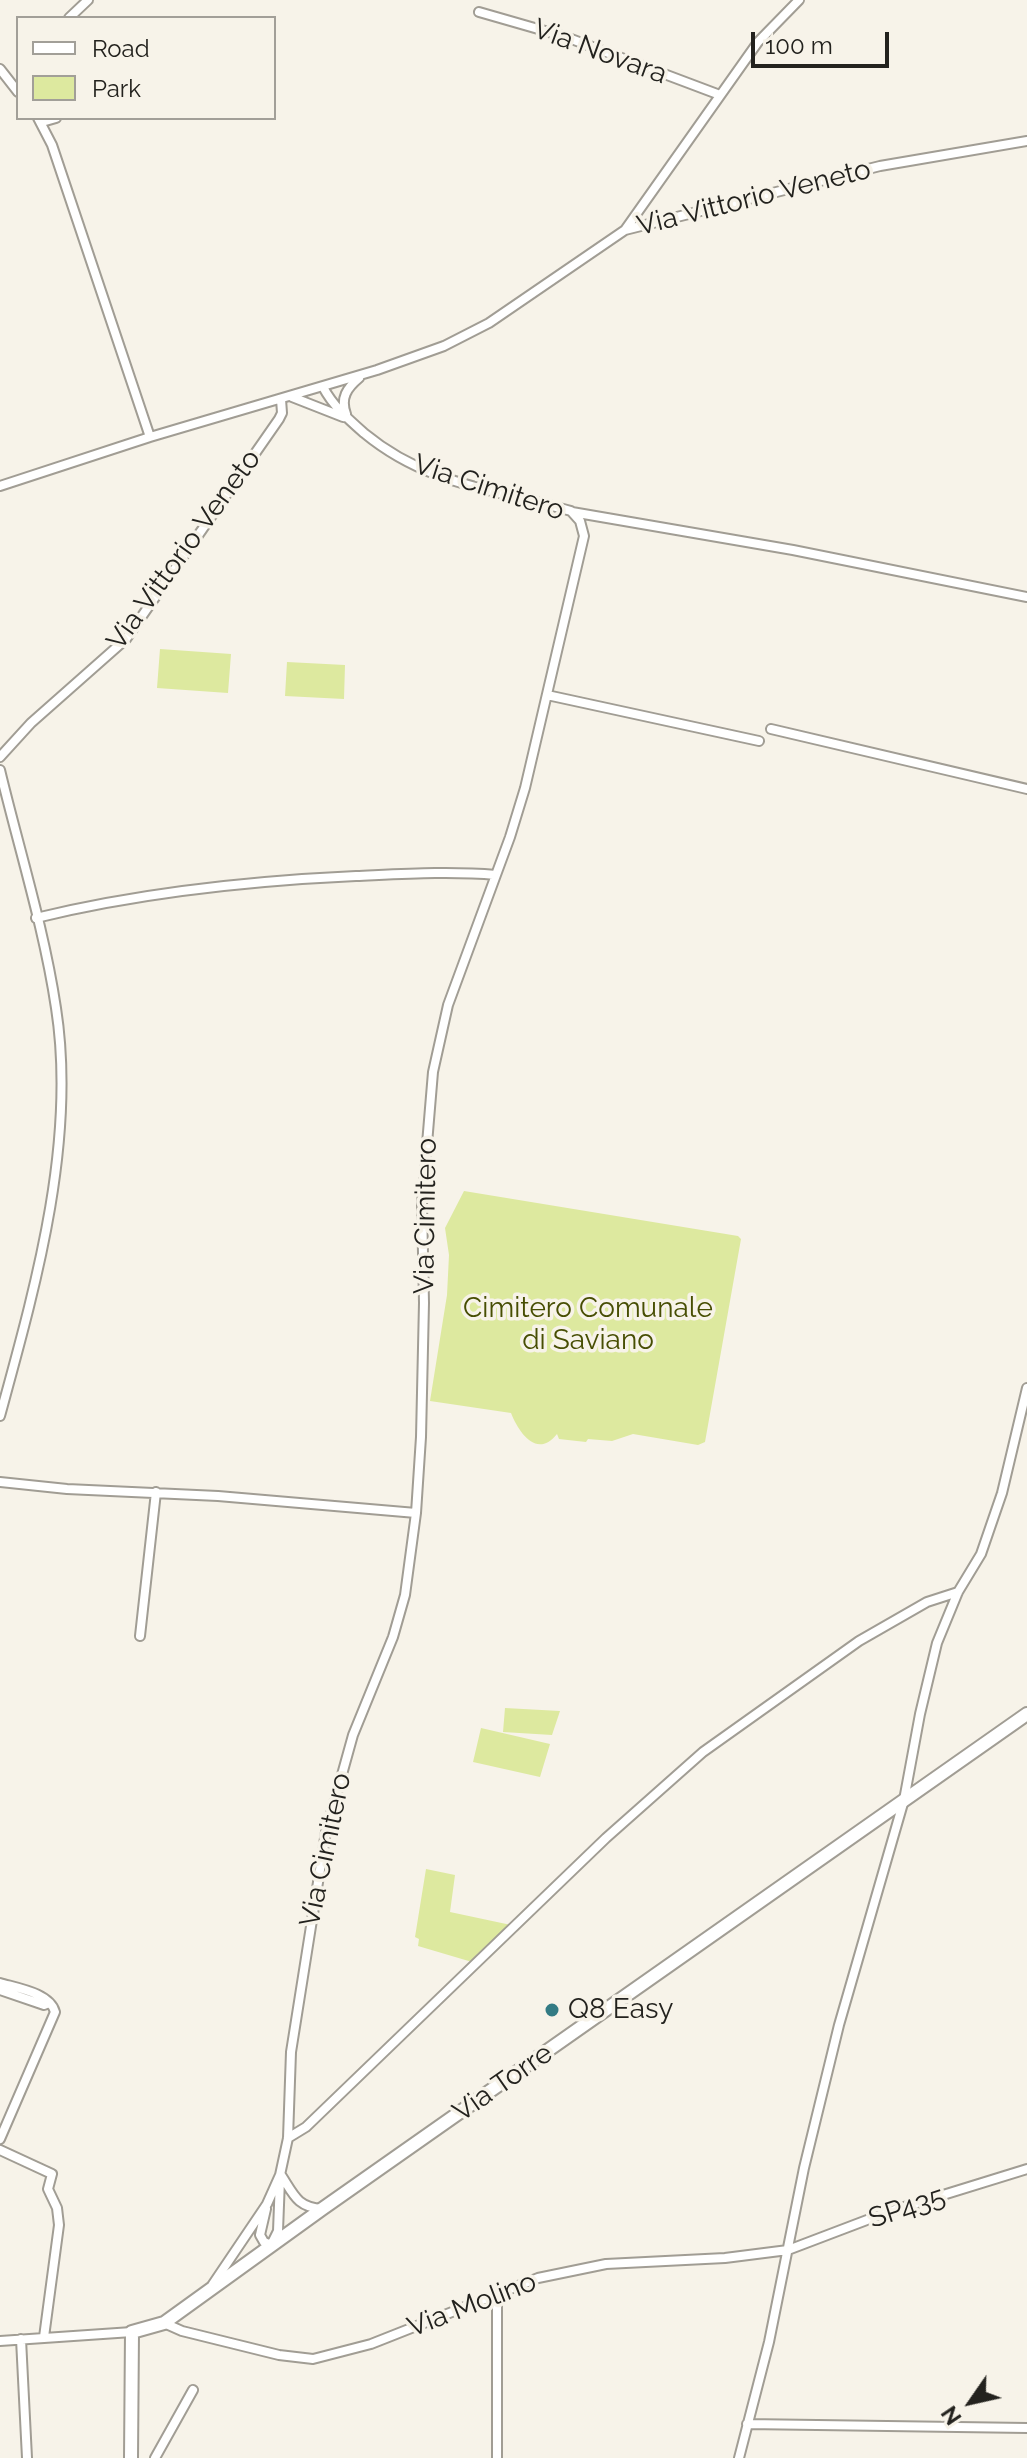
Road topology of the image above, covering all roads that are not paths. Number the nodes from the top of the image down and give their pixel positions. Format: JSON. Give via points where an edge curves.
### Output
{"nodes":[{"id":1,"x":88,"y":0,"type":"edge"},
{"id":2,"x":799,"y":0,"type":"edge"},
{"id":3,"x":479,"y":12,"type":"dead end"},
{"id":4,"x":71,"y":16,"type":"edge"},
{"id":5,"x":0,"y":69,"type":"edge"},
{"id":6,"x":16,"y":89,"type":"edge"},
{"id":7,"x":720,"y":95,"type":"junction"},
{"id":8,"x":40,"y":120,"type":"edge"},
{"id":9,"x":1027,"y":141,"type":"edge"},
{"id":10,"x":625,"y":230,"type":"junction"},
{"id":11,"x":363,"y":375,"type":"junction"},
{"id":12,"x":323,"y":387,"type":"junction"},
{"id":13,"x":291,"y":396,"type":"junction"},
{"id":14,"x":281,"y":399,"type":"junction"},
{"id":15,"x":347,"y":419,"type":"junction"},
{"id":16,"x":150,"y":437,"type":"junction"},
{"id":17,"x":0,"y":486,"type":"edge"},
{"id":18,"x":571,"y":511,"type":"junction"},
{"id":19,"x":1027,"y":597,"type":"edge"},
{"id":20,"x":547,"y":695,"type":"junction"},
{"id":21,"x":771,"y":729,"type":"dead end"},
{"id":22,"x":759,"y":741,"type":"dead end"},
{"id":23,"x":0,"y":757,"type":"edge"},
{"id":24,"x":0,"y":770,"type":"edge"},
{"id":25,"x":1027,"y":789,"type":"edge"},
{"id":26,"x":496,"y":875,"type":"junction"},
{"id":27,"x":36,"y":918,"type":"junction"},
{"id":28,"x":1027,"y":1388,"type":"edge"},
{"id":29,"x":0,"y":1416,"type":"edge"},
{"id":30,"x":0,"y":1482,"type":"edge"},
{"id":31,"x":156,"y":1492,"type":"junction"},
{"id":32,"x":416,"y":1513,"type":"junction"},
{"id":33,"x":958,"y":1592,"type":"junction"},
{"id":34,"x":140,"y":1636,"type":"dead end"},
{"id":35,"x":1027,"y":1714,"type":"edge"},
{"id":36,"x":904,"y":1800,"type":"junction"},
{"id":37,"x":0,"y":1983,"type":"edge"},
{"id":38,"x":0,"y":1990,"type":"edge"},
{"id":39,"x":49,"y":2003,"type":"junction"},
{"id":40,"x":288,"y":2138,"type":"junction"},
{"id":41,"x":0,"y":2139,"type":"edge"},
{"id":42,"x":0,"y":2150,"type":"edge"},
{"id":43,"x":1027,"y":2169,"type":"edge"},
{"id":44,"x":280,"y":2175,"type":"junction"},
{"id":45,"x":267,"y":2204,"type":"junction"},
{"id":46,"x":322,"y":2209,"type":"junction"},
{"id":47,"x":271,"y":2245,"type":"junction"},
{"id":48,"x":788,"y":2250,"type":"junction"},
{"id":49,"x":207,"y":2291,"type":"junction"},
{"id":50,"x":497,"y":2292,"type":"junction"},
{"id":51,"x":164,"y":2323,"type":"junction"},
{"id":52,"x":132,"y":2332,"type":"junction"},
{"id":53,"x":44,"y":2337,"type":"junction"},
{"id":54,"x":21,"y":2339,"type":"junction"},
{"id":55,"x":0,"y":2341,"type":"edge"},
{"id":56,"x":193,"y":2390,"type":"dead end"},
{"id":57,"x":747,"y":2424,"type":"junction"},
{"id":58,"x":1027,"y":2428,"type":"edge"},
{"id":59,"x":27,"y":2458,"type":"edge"},
{"id":60,"x":131,"y":2458,"type":"edge"},
{"id":61,"x":155,"y":2458,"type":"edge"},
{"id":62,"x":497,"y":2458,"type":"edge"},
{"id":63,"x":739,"y":2458,"type":"edge"}],
"edges":[{"from":1,"to":4,"type":"street"},
{"from":2,"to":7,"type":"street","via":[[758,42]]},
{"from":3,"to":7,"type":"street","name":"Via Novara","via":[[566,37]]},
{"from":5,"to":6,"type":"street"},
{"from":7,"to":10,"type":"street"},
{"from":8,"to":16,"type":"street"},
{"from":9,"to":10,"type":"street","name":"Via Vittorio Veneto","via":[[880,166]]},
{"from":10,"to":11,"type":"street","name":"Via Vittorio Veneto","via":[[489,323],[444,346]]},
{"from":11,"to":12,"type":"street","name":"Via Vittorio Veneto"},
{"from":11,"to":15,"type":"street","via":[[345,392]]},
{"from":12,"to":13,"type":"street","name":"Via Vittorio Veneto"},
{"from":12,"to":15,"type":"street","name":"Via Cimitero"},
{"from":13,"to":14,"type":"street","name":"Via Vittorio Veneto"},
{"from":13,"to":15,"type":"street","name":"Via Cimitero"},
{"from":14,"to":16,"type":"street","name":"Via Vittorio Veneto"},
{"from":14,"to":23,"type":"street","name":"Via Vittorio Veneto","via":[[279,419],[126,639]]},
{"from":15,"to":18,"type":"street","name":"Via Cimitero","via":[[381,447],[436,477]]},
{"from":16,"to":17,"type":"street","name":"Via Vittorio Veneto"},
{"from":18,"to":19,"type":"street"},
{"from":18,"to":20,"type":"street","name":"Via Cimitero","via":[[584,536]]},
{"from":20,"to":22,"type":"street"},
{"from":20,"to":26,"type":"street","name":"Via Cimitero","via":[[525,788]]},
{"from":21,"to":25,"type":"street"},
{"from":24,"to":27,"type":"street"},
{"from":26,"to":27,"type":"street","via":[[237,883],[153,893]]},
{"from":26,"to":32,"type":"street","name":"Via Cimitero","via":[[448,1005],[433,1072],[422,1204],[423,1360]]},
{"from":27,"to":29,"type":"street","via":[[56,1009],[61,1079],[57,1175]]},
{"from":28,"to":33,"type":"street","via":[[1002,1493],[981,1554]]},
{"from":30,"to":31,"type":"street"},
{"from":31,"to":32,"type":"street"},
{"from":31,"to":34,"type":"street"},
{"from":32,"to":40,"type":"street","name":"Via Cimitero","via":[[405,1595],[353,1735],[326,1832],[291,2052]]},
{"from":33,"to":36,"type":"street","via":[[937,1643]]},
{"from":33,"to":40,"type":"street","via":[[927,1602],[859,1641],[703,1752],[606,1838],[306,2127]]},
{"from":35,"to":36,"type":"main road","name":"Via Torre"},
{"from":36,"to":46,"type":"main road","name":"Via Torre"},
{"from":36,"to":48,"type":"street","via":[[839,2025]]},
{"from":37,"to":39,"type":"street"},
{"from":38,"to":39,"type":"street"},
{"from":39,"to":41,"type":"street","via":[[55,2012]]},
{"from":40,"to":44,"type":"street","name":"Via Cimitero"},
{"from":42,"to":53,"type":"street","via":[[52,2174],[48,2189],[59,2225]]},
{"from":43,"to":48,"type":"street","name":"SP435"},
{"from":44,"to":45,"type":"street","name":"Via Cimitero"},
{"from":44,"to":46,"type":"street","via":[[296,2199]]},
{"from":44,"to":47,"type":"street","name":"Via Cimitero","via":[[278,2231]]},
{"from":45,"to":47,"type":"street","name":"Via Cimitero","via":[[260,2235]]},
{"from":45,"to":49,"type":"street","name":"Via Cimitero"},
{"from":46,"to":47,"type":"main road","name":"Via Torre"},
{"from":47,"to":49,"type":"main road","name":"Via Torre"},
{"from":48,"to":50,"type":"street","name":"Via Molino","via":[[594,2266]]},
{"from":48,"to":57,"type":"street"},
{"from":49,"to":51,"type":"main road","name":"Via Torre"},
{"from":50,"to":51,"type":"street","name":"Via Molino","via":[[371,2344],[313,2359],[279,2355]]},
{"from":50,"to":62,"type":"street"},
{"from":51,"to":52,"type":"main road","name":"Via Torre"},
{"from":52,"to":53,"type":"street"},
{"from":52,"to":60,"type":"main road"},
{"from":53,"to":54,"type":"street"},
{"from":54,"to":55,"type":"street"},
{"from":54,"to":59,"type":"street"},
{"from":56,"to":61,"type":"street"},
{"from":57,"to":58,"type":"street"},
{"from":57,"to":63,"type":"street"}]}
